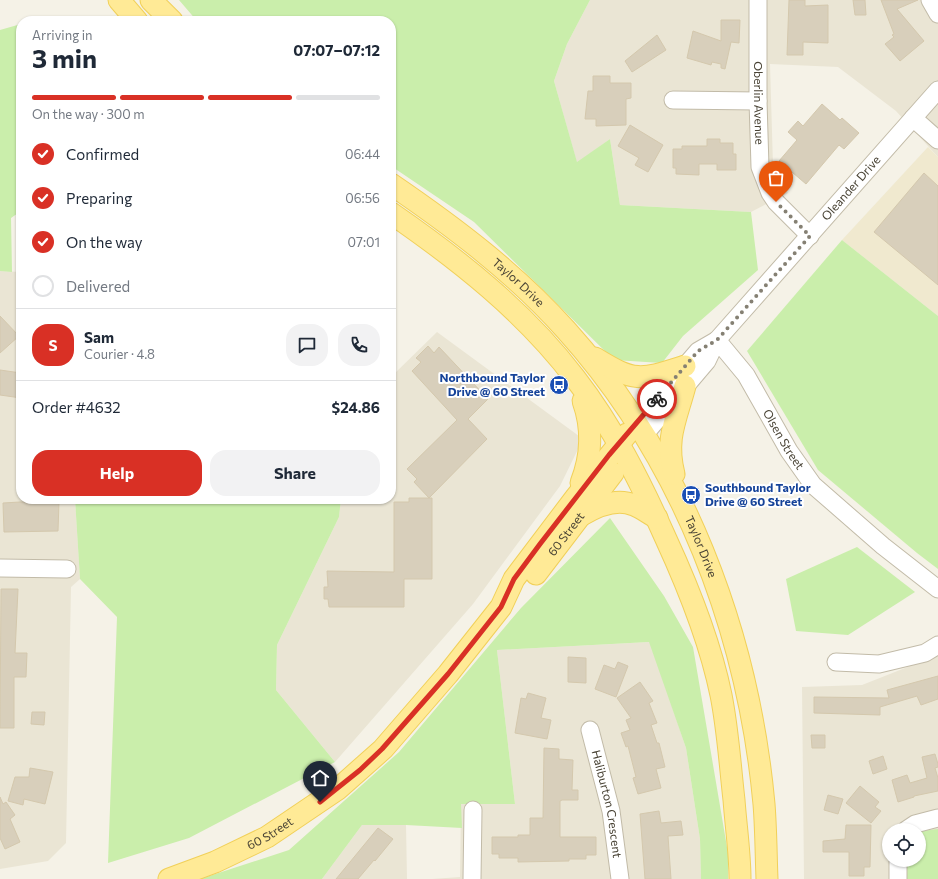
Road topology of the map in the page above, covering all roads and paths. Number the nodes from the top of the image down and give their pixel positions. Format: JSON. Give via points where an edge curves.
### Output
{"nodes":[{"id":1,"x":119,"y":0,"type":"edge"},
{"id":2,"x":151,"y":0,"type":"edge"},
{"id":3,"x":758,"y":0,"type":"edge"},
{"id":4,"x":930,"y":0,"type":"edge"},
{"id":5,"x":938,"y":14,"type":"edge"},
{"id":6,"x":133,"y":16,"type":"edge"},
{"id":7,"x":167,"y":16,"type":"edge"},
{"id":8,"x":938,"y":90,"type":"edge"},
{"id":9,"x":673,"y":100,"type":"dead end"},
{"id":10,"x":758,"y":101,"type":"junction"},
{"id":11,"x":913,"y":118,"type":"junction"},
{"id":12,"x":938,"y":140,"type":"edge"},
{"id":13,"x":396,"y":188,"type":"edge"},
{"id":14,"x":396,"y":217,"type":"edge"},
{"id":15,"x":810,"y":236,"type":"junction"},
{"id":16,"x":717,"y":340,"type":"junction"},
{"id":17,"x":586,"y":353,"type":"junction"},
{"id":18,"x":685,"y":376,"type":"junction"},
{"id":19,"x":576,"y":379,"type":"junction"},
{"id":20,"x":641,"y":428,"type":"junction"},
{"id":21,"x":623,"y":450,"type":"junction"},
{"id":22,"x":679,"y":494,"type":"junction"},
{"id":23,"x":578,"y":507,"type":"junction"},
{"id":24,"x":657,"y":518,"type":"junction"},
{"id":25,"x":0,"y":568,"type":"edge"},
{"id":26,"x":67,"y":569,"type":"dead end"},
{"id":27,"x":938,"y":589,"type":"edge"},
{"id":28,"x":938,"y":646,"type":"edge"},
{"id":29,"x":836,"y":662,"type":"dead end"},
{"id":30,"x":590,"y":730,"type":"dead end"},
{"id":31,"x":473,"y":810,"type":"dead end"},
{"id":32,"x":938,"y":818,"type":"edge"},
{"id":33,"x":919,"y":823,"type":"edge"},
{"id":34,"x":898,"y":867,"type":"edge"},
{"id":35,"x":169,"y":879,"type":"edge"},
{"id":36,"x":472,"y":879,"type":"edge"},
{"id":37,"x":620,"y":879,"type":"edge"},
{"id":38,"x":740,"y":879,"type":"edge"},
{"id":39,"x":767,"y":879,"type":"edge"},
{"id":40,"x":898,"y":879,"type":"edge"}],
"edges":[{"from":1,"to":6,"type":"main road"},
{"from":2,"to":7,"type":"main road"},
{"from":3,"to":10,"type":"street","name":"Oberlin Avenue"},
{"from":4,"to":5,"type":"street"},
{"from":8,"to":11,"type":"street","name":"Oleander Drive"},
{"from":9,"to":10,"type":"street"},
{"from":10,"to":15,"type":"street","name":"Oberlin Avenue","via":[[759,157],[764,178],[776,202]]},
{"from":11,"to":12,"type":"street"},
{"from":11,"to":15,"type":"street","name":"Oleander Drive"},
{"from":13,"to":17,"type":"main road","name":"Taylor Drive","via":[[500,266],[544,307]]},
{"from":14,"to":19,"type":"main road","name":"Taylor Drive","via":[[498,296],[536,333]]},
{"from":15,"to":16,"type":"street","name":"Oleander Drive"},
{"from":16,"to":18,"type":"street","name":"Oleander Drive","via":[[707,361]]},
{"from":16,"to":27,"type":"street","name":"Olsen Street","via":[[746,375],[788,451],[813,484],[883,546]]},
{"from":17,"to":18,"type":"main road","via":[[614,370],[630,376]]},
{"from":17,"to":20,"type":"main road","name":"Taylor Drive"},
{"from":18,"to":20,"type":"street","name":"Oleander Drive"},
{"from":18,"to":22,"type":"main road","via":[[670,446]]},
{"from":19,"to":21,"type":"main road","name":"Taylor Drive"},
{"from":19,"to":23,"type":"main road","via":[[589,417],[591,435],[589,461]]},
{"from":20,"to":21,"type":"main road","name":"60 Street"},
{"from":20,"to":22,"type":"main road","name":"Taylor Drive"},
{"from":21,"to":23,"type":"main road","name":"60 Street"},
{"from":21,"to":24,"type":"main road","name":"Taylor Drive"},
{"from":22,"to":39,"type":"main road","name":"Taylor Drive","via":[[724,606],[738,657],[754,733],[764,805]]},
{"from":23,"to":24,"type":"main road","via":[[615,503],[634,505]]},
{"from":23,"to":35,"type":"main road","name":"60 Street","via":[[526,587],[501,607],[403,727],[366,765],[338,789],[267,837],[215,862]]},
{"from":24,"to":38,"type":"main road","name":"Taylor Drive","via":[[694,604],[721,694],[728,742]]},
{"from":25,"to":26,"type":"street"},
{"from":28,"to":29,"type":"street","via":[[925,653],[879,664]]},
{"from":30,"to":37,"type":"street","name":"Haliburton Crescent","via":[[611,811]]},
{"from":31,"to":36,"type":"street"},
{"from":32,"to":33,"type":"street"},
{"from":34,"to":40,"type":"street"}]}
